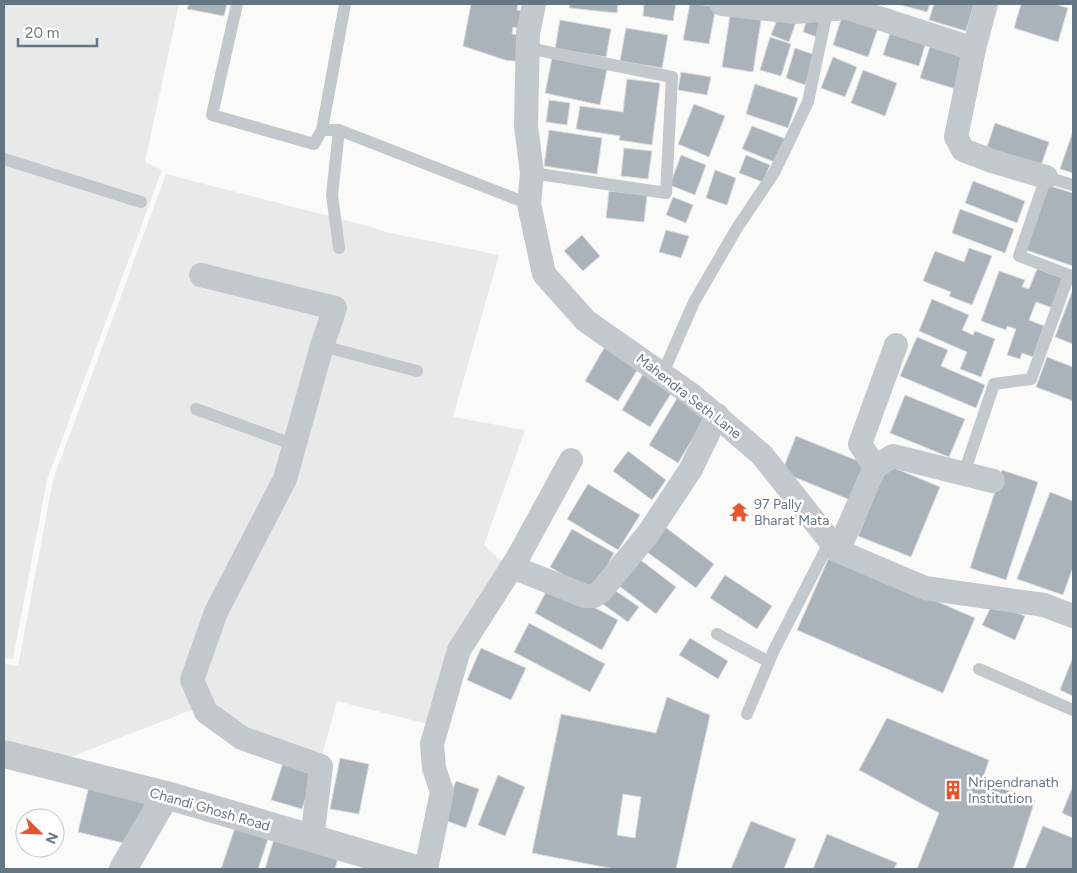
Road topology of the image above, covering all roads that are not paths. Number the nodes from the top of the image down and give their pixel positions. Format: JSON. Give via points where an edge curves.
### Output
{"nodes":[{"id":1,"x":237,"y":4,"type":"edge"},
{"id":2,"x":344,"y":4,"type":"edge"},
{"id":3,"x":534,"y":4,"type":"edge"},
{"id":4,"x":722,"y":4,"type":"edge"},
{"id":5,"x":986,"y":4,"type":"edge"},
{"id":6,"x":828,"y":6,"type":"edge"},
{"id":7,"x":528,"y":48,"type":"junction"},
{"id":8,"x":974,"y":49,"type":"junction"},
{"id":9,"x":322,"y":130,"type":"junction"},
{"id":10,"x":339,"y":130,"type":"junction"},
{"id":11,"x":4,"y":159,"type":"edge"},
{"id":12,"x":532,"y":173,"type":"junction"},
{"id":13,"x":1046,"y":176,"type":"junction"},
{"id":14,"x":1073,"y":185,"type":"edge"},
{"id":15,"x":141,"y":202,"type":"dead end"},
{"id":16,"x":529,"y":204,"type":"junction"},
{"id":17,"x":339,"y":248,"type":"dead end"},
{"id":18,"x":201,"y":274,"type":"dead end"},
{"id":19,"x":1071,"y":274,"type":"edge"},
{"id":20,"x":896,"y":345,"type":"dead end"},
{"id":21,"x":322,"y":346,"type":"junction"},
{"id":22,"x":417,"y":371,"type":"dead end"},
{"id":23,"x":663,"y":373,"type":"junction"},
{"id":24,"x":196,"y":409,"type":"dead end"},
{"id":25,"x":717,"y":415,"type":"junction"},
{"id":26,"x":294,"y":445,"type":"junction"},
{"id":27,"x":571,"y":460,"type":"dead end"},
{"id":28,"x":875,"y":467,"type":"junction"},
{"id":29,"x":964,"y":473,"type":"junction"},
{"id":30,"x":993,"y":481,"type":"dead end"},
{"id":31,"x":834,"y":546,"type":"junction"},
{"id":32,"x":512,"y":567,"type":"junction"},
{"id":33,"x":1073,"y":616,"type":"edge"},
{"id":34,"x":717,"y":634,"type":"dead end"},
{"id":35,"x":769,"y":662,"type":"junction"},
{"id":36,"x":979,"y":669,"type":"dead end"},
{"id":37,"x":1073,"y":710,"type":"edge"},
{"id":38,"x":747,"y":714,"type":"dead end"},
{"id":39,"x":4,"y":754,"type":"edge"},
{"id":40,"x":166,"y":795,"type":"junction"},
{"id":41,"x":312,"y":839,"type":"junction"},
{"id":42,"x":124,"y":869,"type":"edge"},
{"id":43,"x":416,"y":869,"type":"edge"},
{"id":44,"x":426,"y":869,"type":"edge"}],
"edges":[{"from":1,"to":9,"type":"lane","via":[[212,115],[314,144]]},
{"from":2,"to":9,"type":"lane"},
{"from":3,"to":7,"type":"street","name":"Mahendra Seth Lane"},
{"from":4,"to":6,"type":"street","via":[[795,12]]},
{"from":5,"to":8,"type":"street"},
{"from":6,"to":8,"type":"street","via":[[848,8]]},
{"from":6,"to":23,"type":"lane","via":[[808,102],[774,173],[694,302]]},
{"from":7,"to":12,"type":"street","name":"Mahendra Seth Lane","via":[[526,126]]},
{"from":7,"to":12,"type":"lane","via":[[672,77],[666,193]]},
{"from":8,"to":13,"type":"street","via":[[956,137],[959,143],[963,150]]},
{"from":9,"to":10,"type":"lane"},
{"from":10,"to":16,"type":"lane"},
{"from":10,"to":17,"type":"lane","via":[[332,195]]},
{"from":11,"to":15,"type":"lane"},
{"from":12,"to":16,"type":"street","name":"Mahendra Seth Lane"},
{"from":13,"to":14,"type":"lane"},
{"from":13,"to":19,"type":"lane","via":[[1019,256]]},
{"from":16,"to":23,"type":"street","name":"Mahendra Seth Lane","via":[[544,274],[586,321]]},
{"from":18,"to":21,"type":"street","via":[[335,308]]},
{"from":19,"to":29,"type":"lane","via":[[1032,379],[994,384]]},
{"from":20,"to":28,"type":"street","via":[[860,444]]},
{"from":21,"to":22,"type":"lane"},
{"from":21,"to":26,"type":"street"},
{"from":23,"to":25,"type":"street","name":"Mahendra Seth Lane"},
{"from":24,"to":26,"type":"lane"},
{"from":25,"to":31,"type":"street","name":"Mahendra Seth Lane","via":[[762,455]]},
{"from":25,"to":32,"type":"street","via":[[691,469],[648,534],[601,591],[594,596],[585,596]]},
{"from":26,"to":41,"type":"street","via":[[285,479],[216,612],[192,680],[206,712],[242,738],[321,766]]},
{"from":27,"to":32,"type":"street"},
{"from":28,"to":29,"type":"street","via":[[893,456]]},
{"from":28,"to":31,"type":"street"},
{"from":29,"to":30,"type":"street"},
{"from":31,"to":33,"type":"street","name":"Mahendra Seth Lane","via":[[925,588],[1044,605]]},
{"from":31,"to":35,"type":"lane"},
{"from":32,"to":44,"type":"street","via":[[458,650],[432,744],[434,768],[442,792]]},
{"from":34,"to":35,"type":"lane"},
{"from":35,"to":38,"type":"lane"},
{"from":36,"to":37,"type":"lane"},
{"from":39,"to":40,"type":"street","name":"Chandi Ghosh Road"},
{"from":40,"to":41,"type":"street","name":"Chandi Ghosh Road"},
{"from":40,"to":42,"type":"street"},
{"from":41,"to":43,"type":"street","name":"Chandi Ghosh Road"}]}
